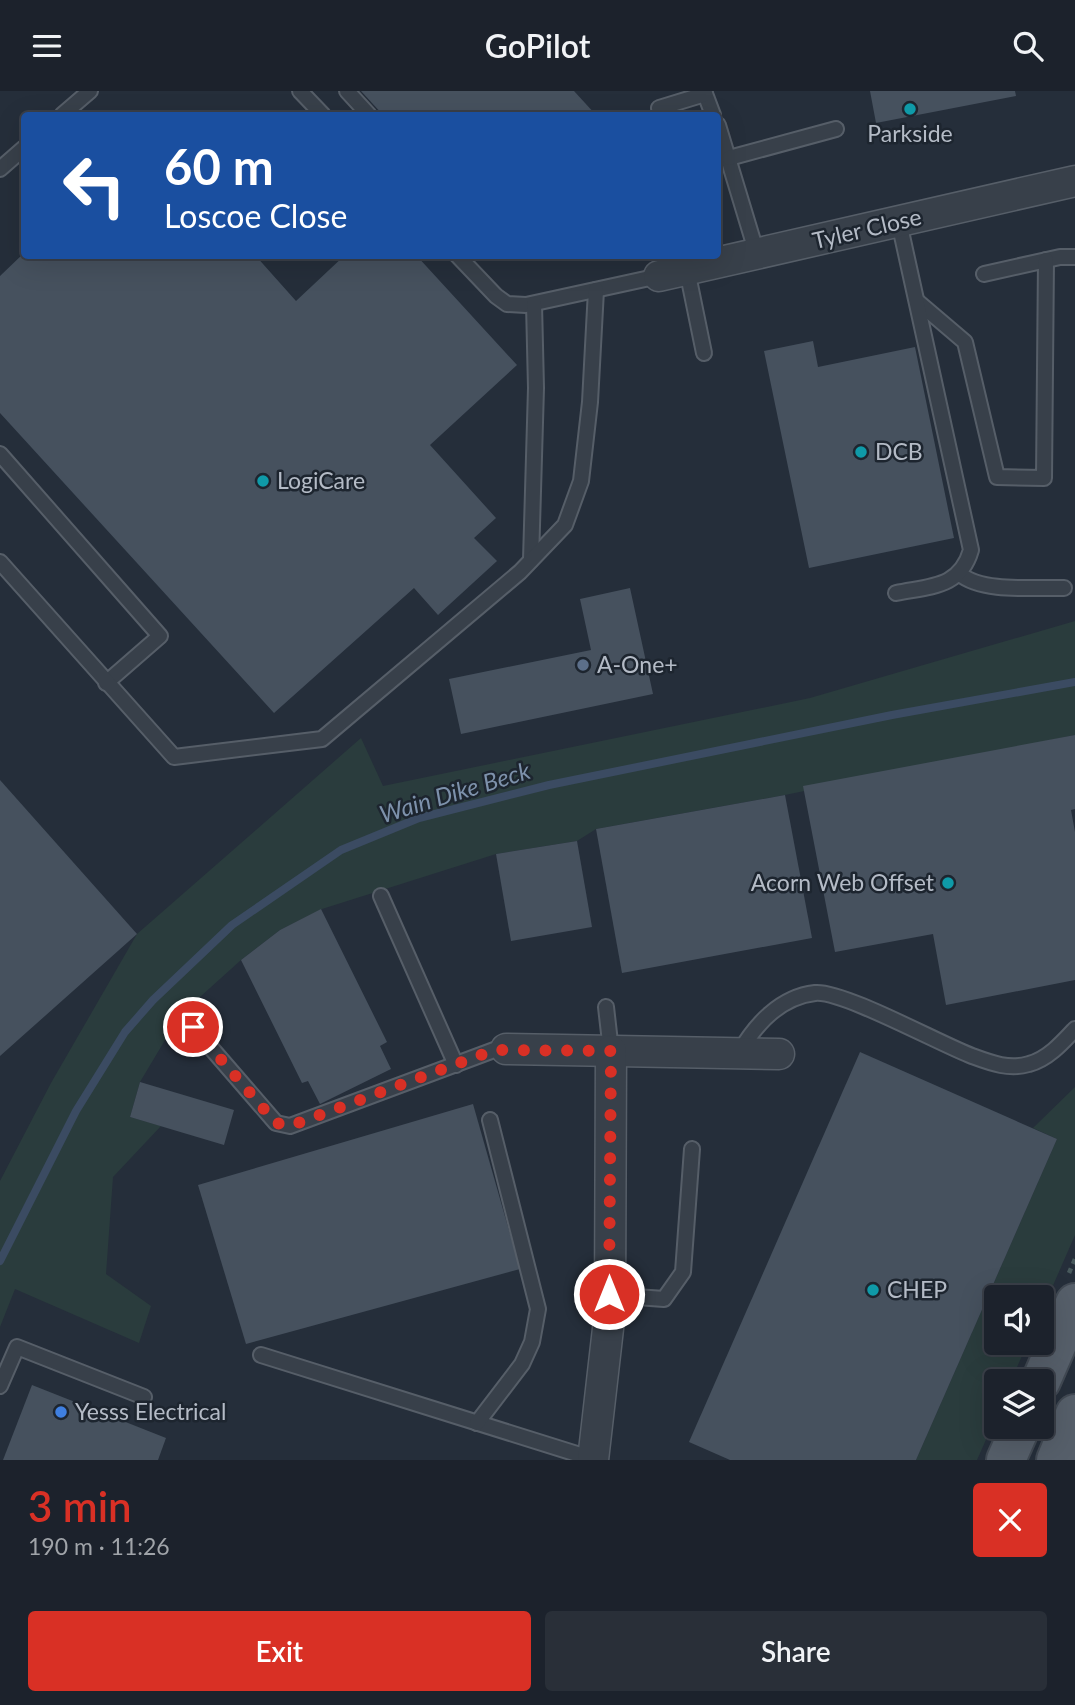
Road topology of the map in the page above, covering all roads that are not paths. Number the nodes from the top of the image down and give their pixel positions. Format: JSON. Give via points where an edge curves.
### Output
{"nodes":[{"id":1,"x":90,"y":91,"type":"edge"},
{"id":2,"x":300,"y":91,"type":"edge"},
{"id":3,"x":347,"y":91,"type":"edge"},
{"id":4,"x":704,"y":92,"type":"edge"},
{"id":5,"x":659,"y":108,"type":"dead end"},
{"id":6,"x":66,"y":112,"type":"edge"},
{"id":7,"x":320,"y":112,"type":"edge"},
{"id":8,"x":366,"y":112,"type":"edge"},
{"id":9,"x":712,"y":112,"type":"edge"},
{"id":10,"x":836,"y":129,"type":"dead end"},
{"id":11,"x":721,"y":134,"type":"edge"},
{"id":12,"x":21,"y":151,"type":"edge"},
{"id":13,"x":729,"y":157,"type":"junction"},
{"id":14,"x":0,"y":169,"type":"edge"},
{"id":15,"x":1075,"y":181,"type":"edge"},
{"id":16,"x":898,"y":222,"type":"junction"},
{"id":17,"x":757,"y":254,"type":"junction"},
{"id":18,"x":1075,"y":257,"type":"edge"},
{"id":19,"x":461,"y":259,"type":"edge"},
{"id":20,"x":1046,"y":260,"type":"junction"},
{"id":21,"x":673,"y":273,"type":"junction"},
{"id":22,"x":984,"y":274,"type":"dead end"},
{"id":23,"x":596,"y":290,"type":"junction"},
{"id":24,"x":918,"y":302,"type":"junction"},
{"id":25,"x":534,"y":304,"type":"junction"},
{"id":26,"x":704,"y":353,"type":"dead end"},
{"id":27,"x":0,"y":454,"type":"edge"},
{"id":28,"x":531,"y":560,"type":"junction"},
{"id":29,"x":0,"y":562,"type":"edge"},
{"id":30,"x":960,"y":573,"type":"junction"},
{"id":31,"x":1064,"y":588,"type":"dead end"},
{"id":32,"x":896,"y":593,"type":"dead end"},
{"id":33,"x":106,"y":683,"type":"junction"},
{"id":34,"x":381,"y":896,"type":"dead end"},
{"id":35,"x":606,"y":1007,"type":"dead end"},
{"id":36,"x":193,"y":1027,"type":"dead end"},
{"id":37,"x":1075,"y":1029,"type":"edge"},
{"id":38,"x":506,"y":1049,"type":"joint"},
{"id":39,"x":611,"y":1051,"type":"junction"},
{"id":40,"x":738,"y":1053,"type":"junction"},
{"id":41,"x":779,"y":1054,"type":"dead end"},
{"id":42,"x":456,"y":1065,"type":"junction"},
{"id":43,"x":490,"y":1120,"type":"dead end"},
{"id":44,"x":692,"y":1149,"type":"dead end"},
{"id":45,"x":609,"y":1294,"type":"junction"},
{"id":46,"x":1075,"y":1303,"type":"edge"},
{"id":47,"x":261,"y":1355,"type":"dead end"},
{"id":48,"x":1046,"y":1369,"type":"edge"},
{"id":49,"x":0,"y":1386,"type":"edge"},
{"id":50,"x":144,"y":1397,"type":"dead end"},
{"id":51,"x":1075,"y":1415,"type":"edge"},
{"id":52,"x":477,"y":1423,"type":"junction"},
{"id":53,"x":1015,"y":1439,"type":"edge"},
{"id":54,"x":593,"y":1459,"type":"edge"},
{"id":55,"x":1006,"y":1460,"type":"edge"},
{"id":56,"x":1055,"y":1460,"type":"edge"}],
"edges":[{"from":1,"to":6,"type":"lane"},
{"from":2,"to":7,"type":"lane"},
{"from":3,"to":8,"type":"lane"},
{"from":4,"to":5,"type":"lane"},
{"from":4,"to":9,"type":"lane"},
{"from":10,"to":13,"type":"lane"},
{"from":11,"to":13,"type":"lane"},
{"from":12,"to":14,"type":"lane"},
{"from":13,"to":17,"type":"lane"},
{"from":15,"to":16,"type":"street","name":"Tyler Close"},
{"from":16,"to":17,"type":"street","name":"Tyler Close"},
{"from":16,"to":24,"type":"lane"},
{"from":17,"to":21,"type":"street","name":"Tyler Close"},
{"from":18,"to":20,"type":"lane"},
{"from":19,"to":25,"type":"lane","via":[[507,304]]},
{"from":20,"to":22,"type":"lane"},
{"from":20,"to":24,"type":"lane","via":[[1044,478],[998,477],[965,342]]},
{"from":21,"to":23,"type":"lane"},
{"from":21,"to":26,"type":"lane"},
{"from":23,"to":25,"type":"lane"},
{"from":23,"to":28,"type":"lane","via":[[581,481],[565,526]]},
{"from":24,"to":30,"type":"lane","via":[[971,550]]},
{"from":25,"to":28,"type":"lane"},
{"from":27,"to":33,"type":"lane","via":[[160,636]]},
{"from":28,"to":33,"type":"lane","via":[[322,739],[174,757]]},
{"from":29,"to":33,"type":"lane"},
{"from":30,"to":31,"type":"lane","via":[[986,586]]},
{"from":30,"to":32,"type":"lane","via":[[951,581]]},
{"from":34,"to":42,"type":"lane"},
{"from":35,"to":39,"type":"lane"},
{"from":36,"to":42,"type":"lane","via":[[276,1123],[290,1126]]},
{"from":37,"to":40,"type":"lane","via":[[1045,1056],[1030,1064],[1007,1067],[946,1047],[854,1003],[817,993],[765,1016]]},
{"from":38,"to":39,"type":"street"},
{"from":38,"to":42,"type":"lane"},
{"from":39,"to":40,"type":"street"},
{"from":39,"to":45,"type":"street"},
{"from":40,"to":41,"type":"street"},
{"from":43,"to":52,"type":"lane","via":[[538,1309],[522,1364]]},
{"from":44,"to":45,"type":"lane","via":[[683,1272],[664,1299]]},
{"from":45,"to":54,"type":"street"},
{"from":46,"to":48,"type":"main road"},
{"from":47,"to":52,"type":"lane"},
{"from":49,"to":50,"type":"lane","via":[[17,1347]]},
{"from":51,"to":56,"type":"main road"},
{"from":52,"to":54,"type":"lane"},
{"from":53,"to":55,"type":"main road"}]}
